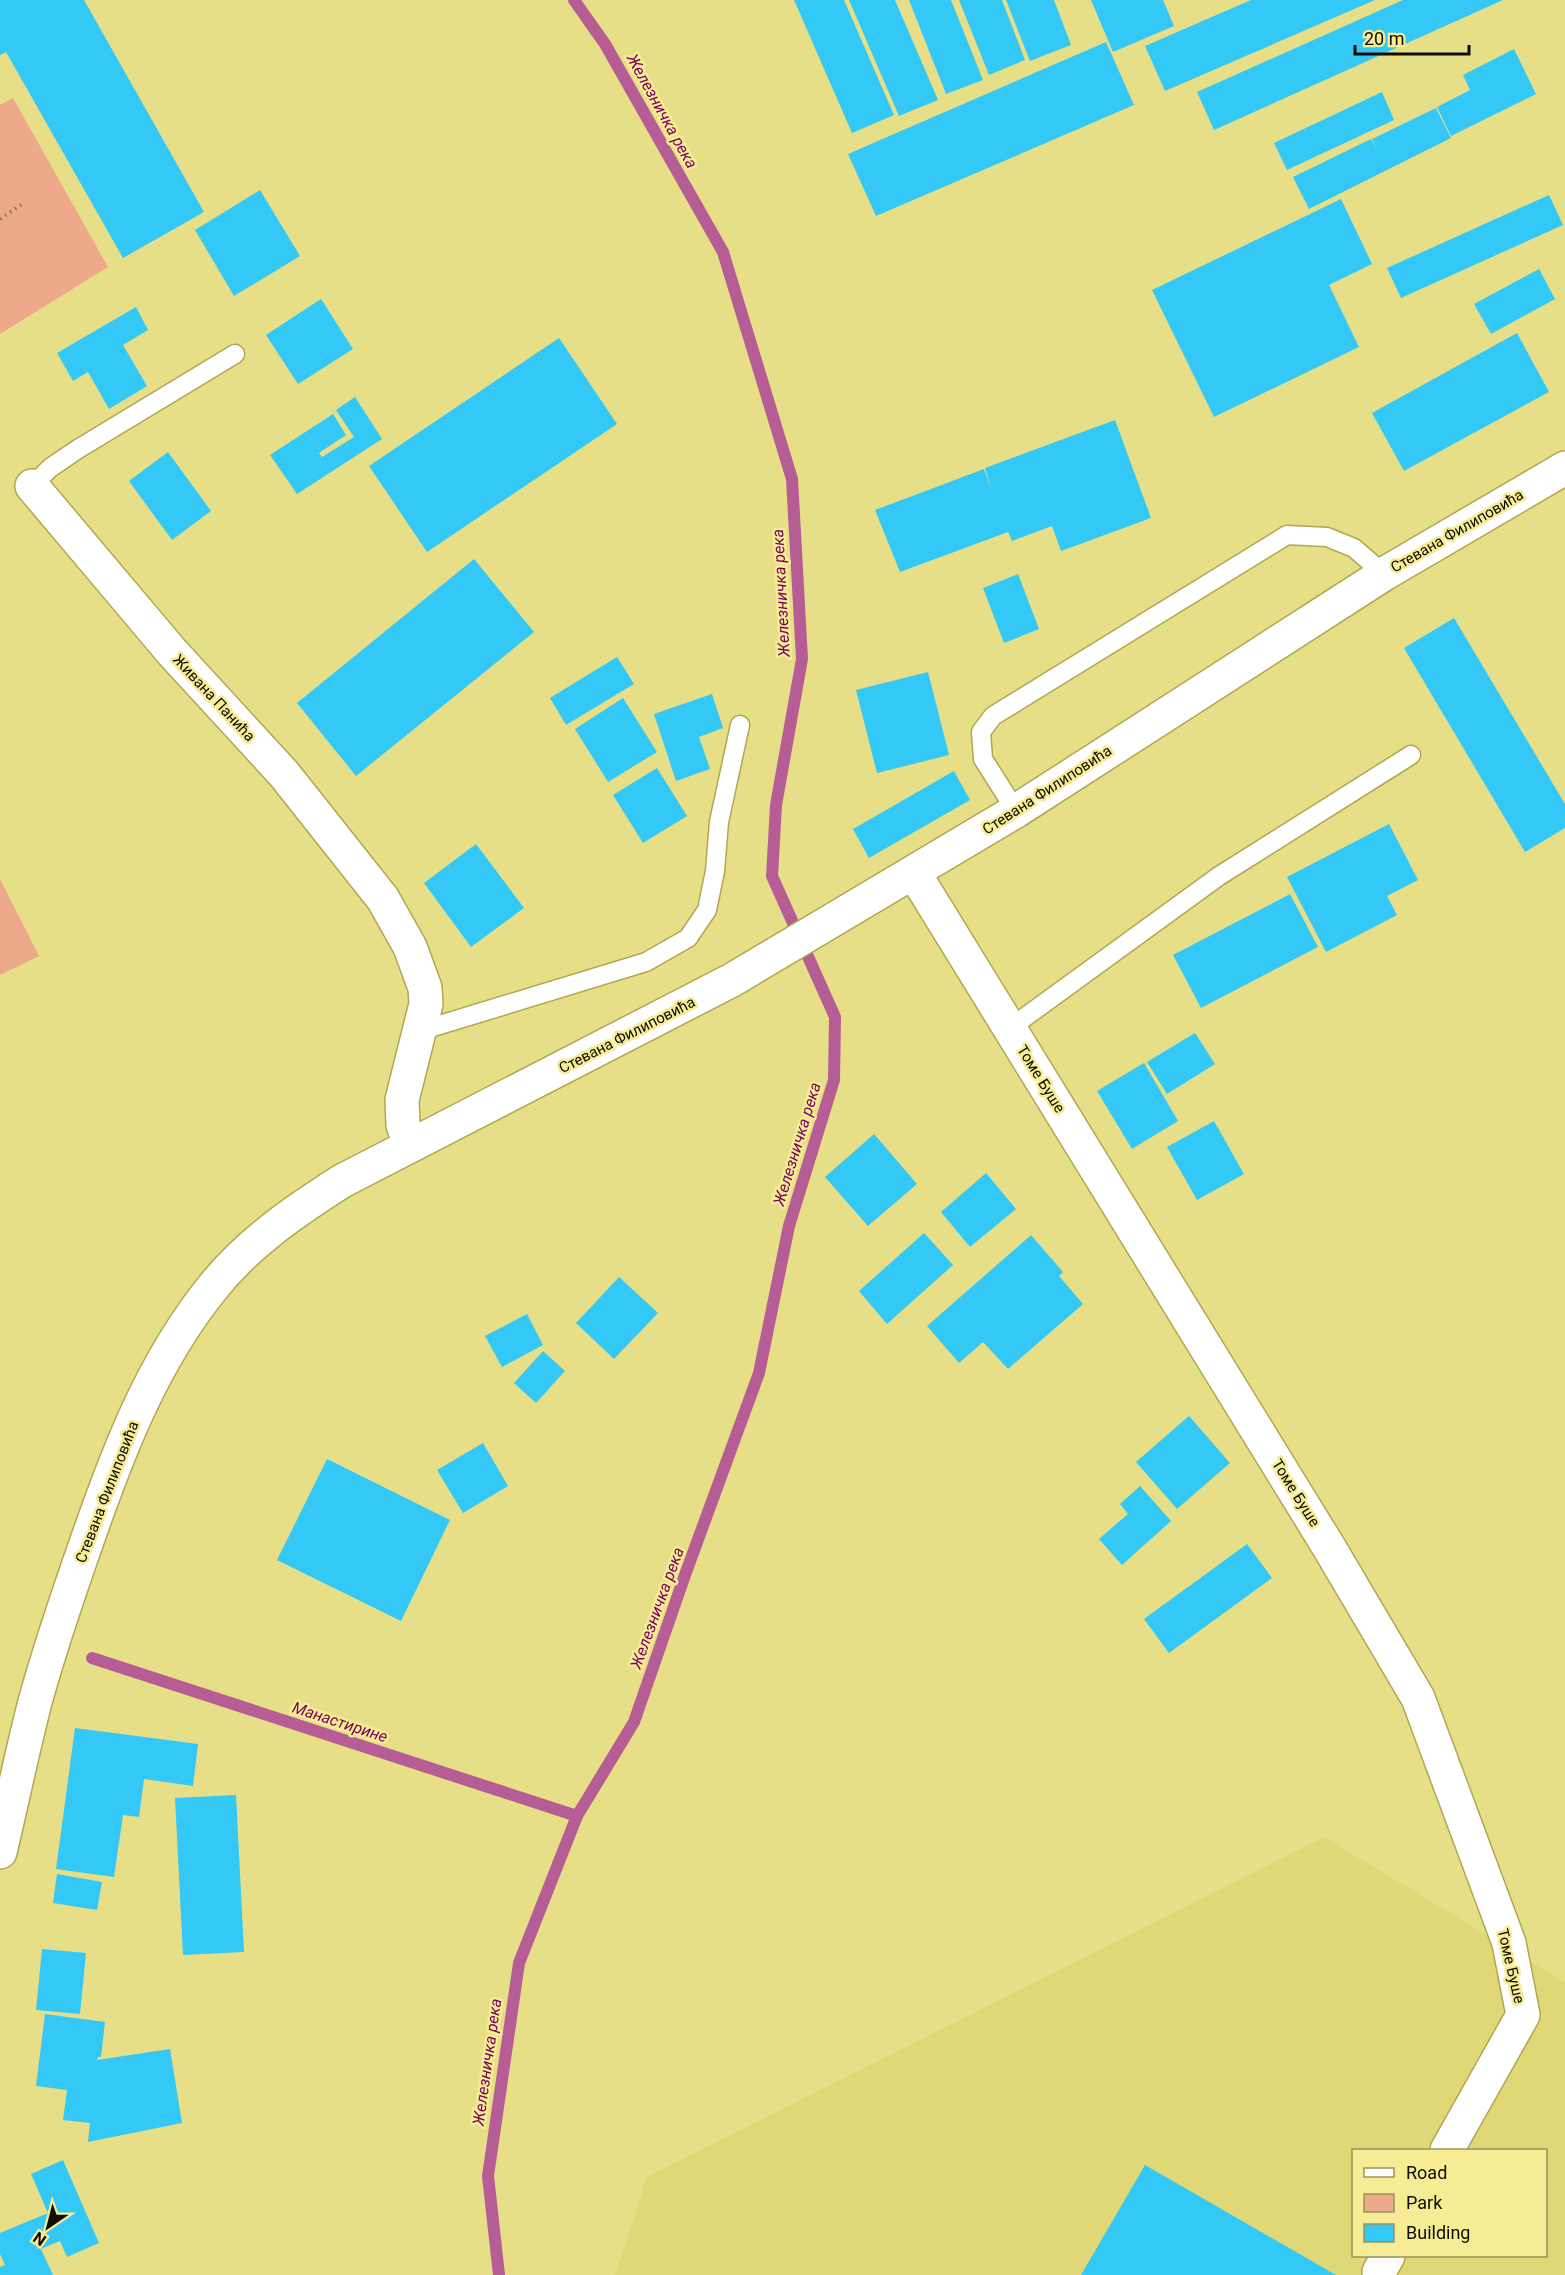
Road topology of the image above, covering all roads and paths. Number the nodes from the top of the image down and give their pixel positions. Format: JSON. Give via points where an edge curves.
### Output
{"nodes":[{"id":1,"x":24,"y":203,"type":"dead end"},
{"id":2,"x":0,"y":219,"type":"edge"},
{"id":3,"x":235,"y":354,"type":"dead end"},
{"id":4,"x":1565,"y":468,"type":"edge"},
{"id":5,"x":32,"y":486,"type":"joint"},
{"id":6,"x":1384,"y":574,"type":"junction"},
{"id":7,"x":740,"y":725,"type":"dead end"},
{"id":8,"x":1411,"y":755,"type":"dead end"},
{"id":9,"x":1016,"y":811,"type":"junction"},
{"id":10,"x":914,"y":873,"type":"junction"},
{"id":11,"x":1010,"y":1028,"type":"junction"},
{"id":12,"x":420,"y":1031,"type":"junction"},
{"id":13,"x":410,"y":1145,"type":"junction"},
{"id":14,"x":0,"y":1852,"type":"edge"},
{"id":15,"x":1448,"y":2149,"type":"edge"}],
"edges":[{"from":1,"to":2,"type":"path"},
{"from":3,"to":5,"type":"lane","name":"Живана Панића","via":[[78,449]]},
{"from":4,"to":6,"type":"street","name":"Стевана Филиповића"},
{"from":5,"to":12,"type":"street","name":"Живана Панића","via":[[172,652],[284,774],[383,899],[410,947],[425,988]]},
{"from":6,"to":9,"type":"street","name":"Стевана Филиповића"},
{"from":6,"to":9,"type":"lane","via":[[1354,548],[1327,537],[1287,535],[993,716],[981,732],[983,759]]},
{"from":7,"to":12,"type":"lane","via":[[719,822],[707,910],[688,938],[646,962]]},
{"from":8,"to":11,"type":"lane","via":[[1219,876]]},
{"from":9,"to":10,"type":"street","name":"Стевана Филиповића"},
{"from":10,"to":11,"type":"street","name":"Томе Буше"},
{"from":10,"to":13,"type":"street","name":"Стевана Филиповића","via":[[732,980]]},
{"from":11,"to":15,"type":"street","name":"Томе Буше","via":[[1418,1698],[1509,1943],[1523,2015]]},
{"from":12,"to":13,"type":"street","name":"Живана Панића","via":[[402,1100],[403,1125]]},
{"from":13,"to":14,"type":"street","name":"Стевана Филиповића","via":[[342,1181],[290,1215],[240,1257],[213,1286],[148,1389],[120,1450],[73,1581],[36,1701]]}]}
